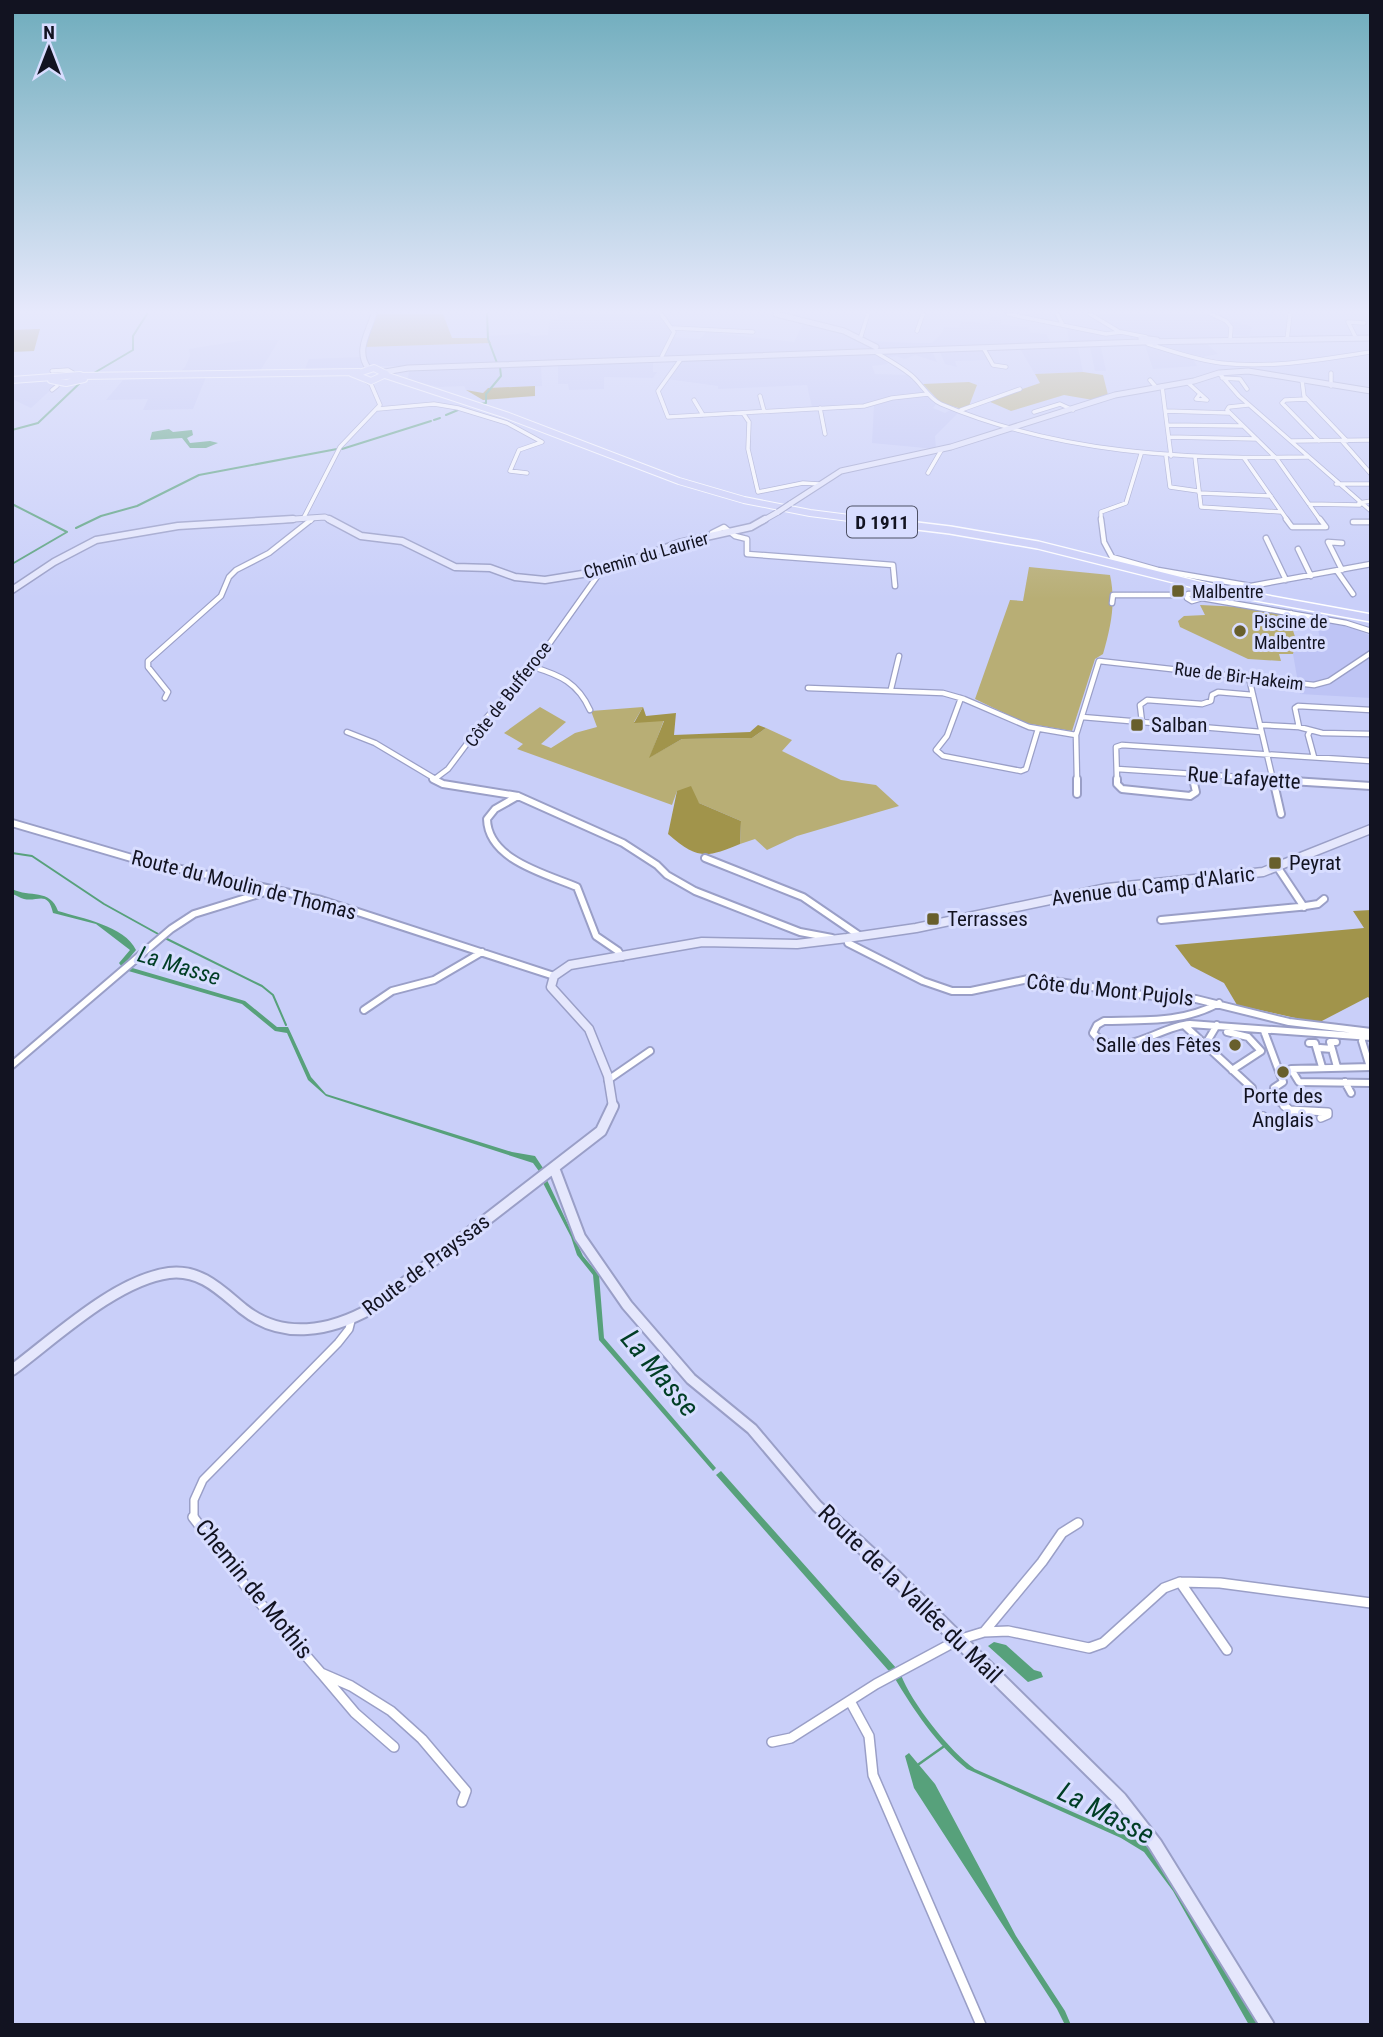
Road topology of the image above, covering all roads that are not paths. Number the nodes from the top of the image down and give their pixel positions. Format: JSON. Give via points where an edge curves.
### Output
{"nodes":[{"id":1,"x":378,"y":409,"type":"edge"},
{"id":2,"x":464,"y":409,"type":"edge"},
{"id":3,"x":486,"y":409,"type":"edge"},
{"id":4,"x":664,"y":409,"type":"edge"},
{"id":5,"x":699,"y":409,"type":"edge"},
{"id":6,"x":800,"y":409,"type":"edge"},
{"id":7,"x":820,"y":409,"type":"edge"},
{"id":8,"x":958,"y":409,"type":"edge"},
{"id":9,"x":1043,"y":409,"type":"edge"},
{"id":10,"x":1229,"y":409,"type":"edge"},
{"id":11,"x":1253,"y":409,"type":"edge"},
{"id":12,"x":1288,"y":409,"type":"edge"},
{"id":13,"x":1315,"y":409,"type":"edge"},
{"id":14,"x":961,"y":410,"type":"joint"},
{"id":15,"x":1073,"y":410,"type":"edge"},
{"id":16,"x":764,"y":411,"type":"joint"},
{"id":17,"x":1166,"y":411,"type":"joint"},
{"id":18,"x":1034,"y":412,"type":"dead end"},
{"id":19,"x":743,"y":413,"type":"junction"},
{"id":20,"x":1229,"y":413,"type":"junction"},
{"id":21,"x":703,"y":415,"type":"junction"},
{"id":22,"x":1168,"y":425,"type":"junction"},
{"id":23,"x":1243,"y":426,"type":"junction"},
{"id":24,"x":1012,"y":428,"type":"junction"},
{"id":25,"x":825,"y":434,"type":"dead end"},
{"id":26,"x":1169,"y":437,"type":"junction"},
{"id":27,"x":1257,"y":439,"type":"junction"},
{"id":28,"x":1371,"y":440,"type":"edge"},
{"id":29,"x":1291,"y":441,"type":"junction"},
{"id":30,"x":1318,"y":441,"type":"junction"},
{"id":31,"x":1345,"y":441,"type":"junction"},
{"id":32,"x":943,"y":449,"type":"junction"},
{"id":33,"x":1141,"y":454,"type":"junction"},
{"id":34,"x":1169,"y":456,"type":"junction"},
{"id":35,"x":1195,"y":457,"type":"junction"},
{"id":36,"x":1275,"y":457,"type":"junction"},
{"id":37,"x":1307,"y":457,"type":"junction"},
{"id":38,"x":1244,"y":458,"type":"junction"},
{"id":39,"x":527,"y":473,"type":"dead end"},
{"id":40,"x":928,"y":473,"type":"dead end"},
{"id":41,"x":1371,"y":474,"type":"edge"},
{"id":42,"x":819,"y":484,"type":"junction"},
{"id":43,"x":1336,"y":484,"type":"junction"},
{"id":44,"x":1371,"y":484,"type":"edge"},
{"id":45,"x":1198,"y":492,"type":"junction"},
{"id":46,"x":1271,"y":496,"type":"junction"},
{"id":47,"x":1371,"y":501,"type":"edge"},
{"id":48,"x":1360,"y":504,"type":"junction"},
{"id":49,"x":1310,"y":505,"type":"junction"},
{"id":50,"x":1371,"y":511,"type":"edge"},
{"id":51,"x":1281,"y":512,"type":"junction"},
{"id":52,"x":312,"y":518,"type":"junction"},
{"id":53,"x":303,"y":519,"type":"junction"},
{"id":54,"x":1353,"y":522,"type":"dead end"},
{"id":55,"x":1371,"y":522,"type":"edge"},
{"id":56,"x":730,"y":532,"type":"junction"},
{"id":57,"x":712,"y":533,"type":"dead end"},
{"id":58,"x":1266,"y":538,"type":"dead end"},
{"id":59,"x":1342,"y":543,"type":"dead end"},
{"id":60,"x":1298,"y":549,"type":"dead end"},
{"id":61,"x":1371,"y":564,"type":"edge"},
{"id":62,"x":1339,"y":570,"type":"junction"},
{"id":63,"x":601,"y":572,"type":"junction"},
{"id":64,"x":1311,"y":576,"type":"junction"},
{"id":65,"x":1286,"y":580,"type":"junction"},
{"id":66,"x":895,"y":586,"type":"dead end"},
{"id":67,"x":12,"y":590,"type":"edge"},
{"id":68,"x":1353,"y":594,"type":"dead end"},
{"id":69,"x":1112,"y":603,"type":"dead end"},
{"id":70,"x":1291,"y":613,"type":"junction"},
{"id":71,"x":1371,"y":618,"type":"edge"},
{"id":72,"x":1294,"y":626,"type":"dead end"},
{"id":73,"x":1371,"y":631,"type":"edge"},
{"id":74,"x":1371,"y":653,"type":"edge"},
{"id":75,"x":899,"y":656,"type":"dead end"},
{"id":76,"x":533,"y":667,"type":"junction"},
{"id":77,"x":1249,"y":678,"type":"junction"},
{"id":78,"x":808,"y":688,"type":"dead end"},
{"id":79,"x":891,"y":689,"type":"junction"},
{"id":80,"x":1253,"y":695,"type":"junction"},
{"id":81,"x":164,"y":698,"type":"dead end"},
{"id":82,"x":961,"y":698,"type":"junction"},
{"id":83,"x":590,"y":710,"type":"dead end"},
{"id":84,"x":1371,"y":710,"type":"edge"},
{"id":85,"x":1082,"y":717,"type":"junction"},
{"id":86,"x":1142,"y":722,"type":"junction"},
{"id":87,"x":1299,"y":727,"type":"junction"},
{"id":88,"x":1261,"y":728,"type":"junction"},
{"id":89,"x":1038,"y":729,"type":"junction"},
{"id":90,"x":1310,"y":731,"type":"junction"},
{"id":91,"x":347,"y":732,"type":"dead end"},
{"id":92,"x":1371,"y":734,"type":"edge"},
{"id":93,"x":1076,"y":735,"type":"junction"},
{"id":94,"x":1267,"y":755,"type":"junction"},
{"id":95,"x":1314,"y":757,"type":"junction"},
{"id":96,"x":1371,"y":761,"type":"edge"},
{"id":97,"x":1117,"y":769,"type":"junction"},
{"id":98,"x":1192,"y":774,"type":"junction"},
{"id":99,"x":436,"y":778,"type":"junction"},
{"id":100,"x":1273,"y":780,"type":"junction"},
{"id":101,"x":1371,"y":786,"type":"edge"},
{"id":102,"x":1077,"y":794,"type":"dead end"},
{"id":103,"x":518,"y":796,"type":"junction"},
{"id":104,"x":1281,"y":814,"type":"dead end"},
{"id":105,"x":12,"y":823,"type":"edge"},
{"id":106,"x":1371,"y":829,"type":"edge"},
{"id":107,"x":705,"y":858,"type":"dead end"},
{"id":108,"x":1278,"y":868,"type":"junction"},
{"id":109,"x":275,"y":889,"type":"junction"},
{"id":110,"x":1324,"y":899,"type":"dead end"},
{"id":111,"x":1304,"y":906,"type":"junction"},
{"id":112,"x":1161,"y":920,"type":"dead end"},
{"id":113,"x":860,"y":936,"type":"junction"},
{"id":114,"x":847,"y":938,"type":"junction"},
{"id":115,"x":836,"y":939,"type":"junction"},
{"id":116,"x":482,"y":952,"type":"junction"},
{"id":117,"x":622,"y":957,"type":"junction"},
{"id":118,"x":555,"y":976,"type":"junction"},
{"id":119,"x":1219,"y":1003,"type":"junction"},
{"id":120,"x":364,"y":1010,"type":"dead end"},
{"id":121,"x":1183,"y":1025,"type":"junction"},
{"id":122,"x":1217,"y":1025,"type":"junction"},
{"id":123,"x":1264,"y":1031,"type":"junction"},
{"id":124,"x":1227,"y":1032,"type":"dead end"},
{"id":125,"x":1371,"y":1036,"type":"edge"},
{"id":126,"x":1309,"y":1043,"type":"dead end"},
{"id":127,"x":1210,"y":1048,"type":"junction"},
{"id":128,"x":1320,"y":1048,"type":"dead end"},
{"id":129,"x":650,"y":1051,"type":"dead end"},
{"id":130,"x":12,"y":1065,"type":"edge"},
{"id":131,"x":1322,"y":1067,"type":"junction"},
{"id":132,"x":1337,"y":1067,"type":"junction"},
{"id":133,"x":1368,"y":1068,"type":"edge"},
{"id":134,"x":1232,"y":1070,"type":"junction"},
{"id":135,"x":608,"y":1080,"type":"junction"},
{"id":136,"x":1345,"y":1082,"type":"junction"},
{"id":137,"x":1370,"y":1084,"type":"edge"},
{"id":138,"x":1252,"y":1088,"type":"dead end"},
{"id":139,"x":1351,"y":1093,"type":"dead end"},
{"id":140,"x":1290,"y":1110,"type":"junction"},
{"id":141,"x":1263,"y":1116,"type":"dead end"},
{"id":142,"x":1321,"y":1118,"type":"dead end"},
{"id":143,"x":547,"y":1173,"type":"junction"},
{"id":144,"x":351,"y":1321,"type":"junction"},
{"id":145,"x":12,"y":1370,"type":"edge"},
{"id":146,"x":1078,"y":1523,"type":"dead end"},
{"id":147,"x":1180,"y":1582,"type":"junction"},
{"id":148,"x":1371,"y":1603,"type":"edge"},
{"id":149,"x":984,"y":1632,"type":"junction"},
{"id":150,"x":958,"y":1640,"type":"junction"},
{"id":151,"x":1227,"y":1650,"type":"dead end"},
{"id":152,"x":321,"y":1673,"type":"junction"},
{"id":153,"x":850,"y":1700,"type":"junction"},
{"id":154,"x":772,"y":1742,"type":"dead end"},
{"id":155,"x":394,"y":1747,"type":"dead end"},
{"id":156,"x":462,"y":1802,"type":"dead end"},
{"id":157,"x":981,"y":2025,"type":"edge"},
{"id":158,"x":1267,"y":2025,"type":"edge"}],
"edges":[{"from":1,"to":53,"type":"street","via":[[340,447]]},
{"from":2,"to":39,"type":"street","via":[[527,431],[542,442],[519,450],[510,471]]},
{"from":3,"to":71,"type":"main road","number":"D 1911","via":[[679,481],[744,500],[1038,545],[1218,590]]},
{"from":4,"to":21,"type":"street","via":[[665,415]]},
{"from":5,"to":21,"type":"street"},
{"from":6,"to":16,"type":"street"},
{"from":7,"to":25,"type":"street"},
{"from":8,"to":14,"type":"street"},
{"from":9,"to":18,"type":"street"},
{"from":10,"to":20,"type":"street"},
{"from":11,"to":29,"type":"street"},
{"from":12,"to":30,"type":"street"},
{"from":13,"to":31,"type":"street"},
{"from":14,"to":24,"type":"street"},
{"from":15,"to":24,"type":"street","name":"Chemin du Laurier"},
{"from":16,"to":19,"type":"street"},
{"from":17,"to":20,"type":"street"},
{"from":17,"to":22,"type":"street"},
{"from":19,"to":21,"type":"street"},
{"from":19,"to":42,"type":"street","via":[[749,422],[748,449],[758,492]]},
{"from":20,"to":23,"type":"street"},
{"from":22,"to":23,"type":"street"},
{"from":22,"to":26,"type":"street"},
{"from":23,"to":27,"type":"street"},
{"from":24,"to":32,"type":"street","name":"Chemin du Laurier"},
{"from":24,"to":33,"type":"street"},
{"from":26,"to":27,"type":"street"},
{"from":26,"to":34,"type":"street"},
{"from":27,"to":36,"type":"street"},
{"from":28,"to":31,"type":"street"},
{"from":29,"to":30,"type":"street"},
{"from":29,"to":37,"type":"street"},
{"from":30,"to":31,"type":"street"},
{"from":31,"to":41,"type":"street"},
{"from":32,"to":40,"type":"street"},
{"from":32,"to":42,"type":"street","name":"Chemin du Laurier","via":[[841,471]]},
{"from":33,"to":34,"type":"street"},
{"from":33,"to":65,"type":"street","via":[[1126,503],[1101,512],[1108,554],[1148,567],[1240,585]]},
{"from":34,"to":35,"type":"street"},
{"from":34,"to":45,"type":"street","via":[[1170,487]]},
{"from":35,"to":38,"type":"street"},
{"from":35,"to":45,"type":"street"},
{"from":36,"to":37,"type":"street"},
{"from":36,"to":38,"type":"street"},
{"from":36,"to":49,"type":"street"},
{"from":37,"to":43,"type":"street"},
{"from":38,"to":46,"type":"street"},
{"from":42,"to":56,"type":"street","name":"Chemin du Laurier","bridge":true,"via":[[759,524]]},
{"from":43,"to":44,"type":"street"},
{"from":43,"to":48,"type":"street"},
{"from":45,"to":46,"type":"street"},
{"from":45,"to":51,"type":"street","via":[[1201,507],[1206,509]]},
{"from":46,"to":51,"type":"street"},
{"from":47,"to":48,"type":"street"},
{"from":48,"to":49,"type":"street"},
{"from":48,"to":50,"type":"street"},
{"from":49,"to":51,"type":"street","via":[[1326,527],[1292,527]]},
{"from":52,"to":53,"type":"street","name":"Chemin du Laurier"},
{"from":52,"to":63,"type":"street","name":"Chemin du Laurier","via":[[334,520],[361,536],[398,540],[455,567],[490,568],[535,580]]},
{"from":52,"to":81,"type":"street","via":[[269,553],[236,570],[221,596],[148,661],[167,692]]},
{"from":53,"to":67,"type":"street","name":"Chemin du Laurier","via":[[178,526],[96,540]]},
{"from":54,"to":55,"type":"street"},
{"from":56,"to":57,"type":"street","via":[[724,527]]},
{"from":56,"to":63,"type":"street","name":"Chemin du Laurier","via":[[680,542]]},
{"from":56,"to":66,"type":"street","via":[[749,541],[747,554],[893,565]]},
{"from":58,"to":65,"type":"street"},
{"from":59,"to":62,"type":"street","via":[[1328,542]]},
{"from":60,"to":64,"type":"street"},
{"from":61,"to":62,"type":"street"},
{"from":62,"to":64,"type":"street"},
{"from":62,"to":68,"type":"street"},
{"from":63,"to":76,"type":"street","name":"Côte de Bufferoce"},
{"from":64,"to":65,"type":"street"},
{"from":69,"to":70,"type":"street","via":[[1113,595],[1187,595],[1192,601],[1202,598]]},
{"from":70,"to":72,"type":"street"},
{"from":70,"to":73,"type":"street"},
{"from":74,"to":77,"type":"street","name":"Rue de Bir-Hakeim","via":[[1329,681],[1314,685]]},
{"from":75,"to":79,"type":"street"},
{"from":76,"to":83,"type":"street","via":[[572,681]]},
{"from":76,"to":99,"type":"street","name":"Côte de Bufferoce"},
{"from":77,"to":80,"type":"street"},
{"from":77,"to":85,"type":"street","name":"Rue de Bir-Hakeim","via":[[1099,661]]},
{"from":78,"to":79,"type":"street","via":[[832,692]]},
{"from":79,"to":82,"type":"street"},
{"from":80,"to":86,"type":"street","via":[[1218,692],[1202,704],[1143,701]]},
{"from":80,"to":88,"type":"street"},
{"from":82,"to":89,"type":"street"},
{"from":82,"to":89,"type":"street","via":[[947,736],[936,750],[943,756],[1021,771],[1026,769]]},
{"from":84,"to":87,"type":"street","via":[[1298,706]]},
{"from":85,"to":86,"type":"street"},
{"from":85,"to":93,"type":"street"},
{"from":86,"to":88,"type":"street"},
{"from":87,"to":88,"type":"street"},
{"from":87,"to":90,"type":"street"},
{"from":88,"to":94,"type":"street"},
{"from":89,"to":93,"type":"street"},
{"from":90,"to":92,"type":"street"},
{"from":90,"to":95,"type":"street"},
{"from":91,"to":99,"type":"street"},
{"from":93,"to":102,"type":"street"},
{"from":94,"to":95,"type":"street"},
{"from":94,"to":97,"type":"street","via":[[1118,746]]},
{"from":94,"to":100,"type":"street"},
{"from":95,"to":96,"type":"street"},
{"from":97,"to":98,"type":"street","name":"Rue Lafayette"},
{"from":97,"to":98,"type":"street","via":[[1117,784],[1122,789],[1186,796],[1195,794]]},
{"from":98,"to":100,"type":"street","name":"Rue Lafayette"},
{"from":99,"to":103,"type":"street","via":[[462,788]]},
{"from":100,"to":101,"type":"street","name":"Rue Lafayette"},
{"from":100,"to":104,"type":"street"},
{"from":103,"to":115,"type":"street","via":[[623,842],[695,891],[800,932]]},
{"from":103,"to":117,"type":"street","via":[[487,819],[492,841],[530,866],[577,887],[596,936]]},
{"from":105,"to":109,"type":"street","name":"Route du Moulin de Thomas","via":[[135,859]]},
{"from":106,"to":108,"type":"street","name":"Avenue du Camp d'Alaric"},
{"from":107,"to":113,"type":"street","via":[[803,897]]},
{"from":108,"to":111,"type":"street"},
{"from":108,"to":113,"type":"street","name":"Avenue du Camp d'Alaric","via":[[1235,877],[1107,888]]},
{"from":109,"to":116,"type":"street","name":"Route du Moulin de Thomas"},
{"from":109,"to":130,"type":"street","via":[[194,914],[171,929]]},
{"from":110,"to":111,"type":"street"},
{"from":111,"to":112,"type":"street"},
{"from":113,"to":114,"type":"street","name":"Avenue du Camp d'Alaric"},
{"from":114,"to":115,"type":"street"},
{"from":114,"to":119,"type":"street","name":"Côte du Mont Pujols","via":[[859,951],[952,991],[1032,978]]},
{"from":115,"to":117,"type":"street","via":[[797,944],[702,942]]},
{"from":116,"to":118,"type":"street","name":"Route du Moulin de Thomas"},
{"from":116,"to":120,"type":"street","via":[[434,980],[392,991]]},
{"from":117,"to":118,"type":"street","via":[[580,962]]},
{"from":118,"to":135,"type":"street","name":"Route de Prayssas","via":[[553,993],[584,1021]]},
{"from":119,"to":121,"type":"street","via":[[1188,1016],[1104,1021],[1093,1033],[1109,1048]]},
{"from":119,"to":125,"type":"street","name":"Côte du Mont Pujols","via":[[1289,1022]]},
{"from":121,"to":122,"type":"street"},
{"from":121,"to":127,"type":"street"},
{"from":122,"to":123,"type":"street"},
{"from":122,"to":127,"type":"street","via":[[1208,1040]]},
{"from":123,"to":125,"type":"street"},
{"from":123,"to":140,"type":"street","via":[[1283,1082],[1274,1088]]},
{"from":124,"to":134,"type":"street","via":[[1248,1037],[1261,1051]]},
{"from":125,"to":133,"type":"street","via":[[1362,1040]]},
{"from":126,"to":131,"type":"street","via":[[1315,1043]]},
{"from":127,"to":134,"type":"street"},
{"from":128,"to":132,"type":"street","via":[[1334,1046]]},
{"from":129,"to":135,"type":"street"},
{"from":131,"to":132,"type":"street"},
{"from":131,"to":136,"type":"street","via":[[1291,1069],[1299,1082]]},
{"from":132,"to":133,"type":"street"},
{"from":134,"to":138,"type":"street"},
{"from":135,"to":143,"type":"street","name":"Route de Prayssas","via":[[613,1105],[601,1131]]},
{"from":136,"to":137,"type":"street"},
{"from":136,"to":139,"type":"street"},
{"from":140,"to":141,"type":"street","via":[[1287,1121],[1279,1125]]},
{"from":140,"to":142,"type":"street","via":[[1328,1112]]},
{"from":143,"to":144,"type":"street","name":"Route de Prayssas"},
{"from":143,"to":150,"type":"street","name":"Route de la Vallée du Mail","via":[[563,1186],[580,1237],[650,1333],[691,1379],[752,1429],[817,1506]]},
{"from":144,"to":145,"type":"street","name":"Route de Prayssas","via":[[328,1329],[282,1329],[262,1322],[204,1278],[169,1273],[142,1280]]},
{"from":144,"to":152,"type":"street","name":"Chemin de Mothis","via":[[338,1343],[203,1480],[194,1500],[193,1518]]},
{"from":146,"to":149,"type":"street","via":[[1062,1533]]},
{"from":147,"to":148,"type":"street"},
{"from":147,"to":149,"type":"street","via":[[1164,1588],[1103,1643],[1089,1648],[1008,1631]]},
{"from":147,"to":151,"type":"street"},
{"from":149,"to":150,"type":"street"},
{"from":150,"to":153,"type":"street"},
{"from":150,"to":158,"type":"street","name":"Route de la Vallée du Mail","via":[[1121,1800],[1155,1844]]},
{"from":152,"to":155,"type":"street","via":[[345,1705]]},
{"from":152,"to":156,"type":"street","name":"Chemin de Mothis","via":[[351,1686],[401,1720],[458,1779],[466,1791]]},
{"from":153,"to":154,"type":"street","via":[[791,1738]]},
{"from":153,"to":157,"type":"street","via":[[869,1736],[873,1775]]}]}
